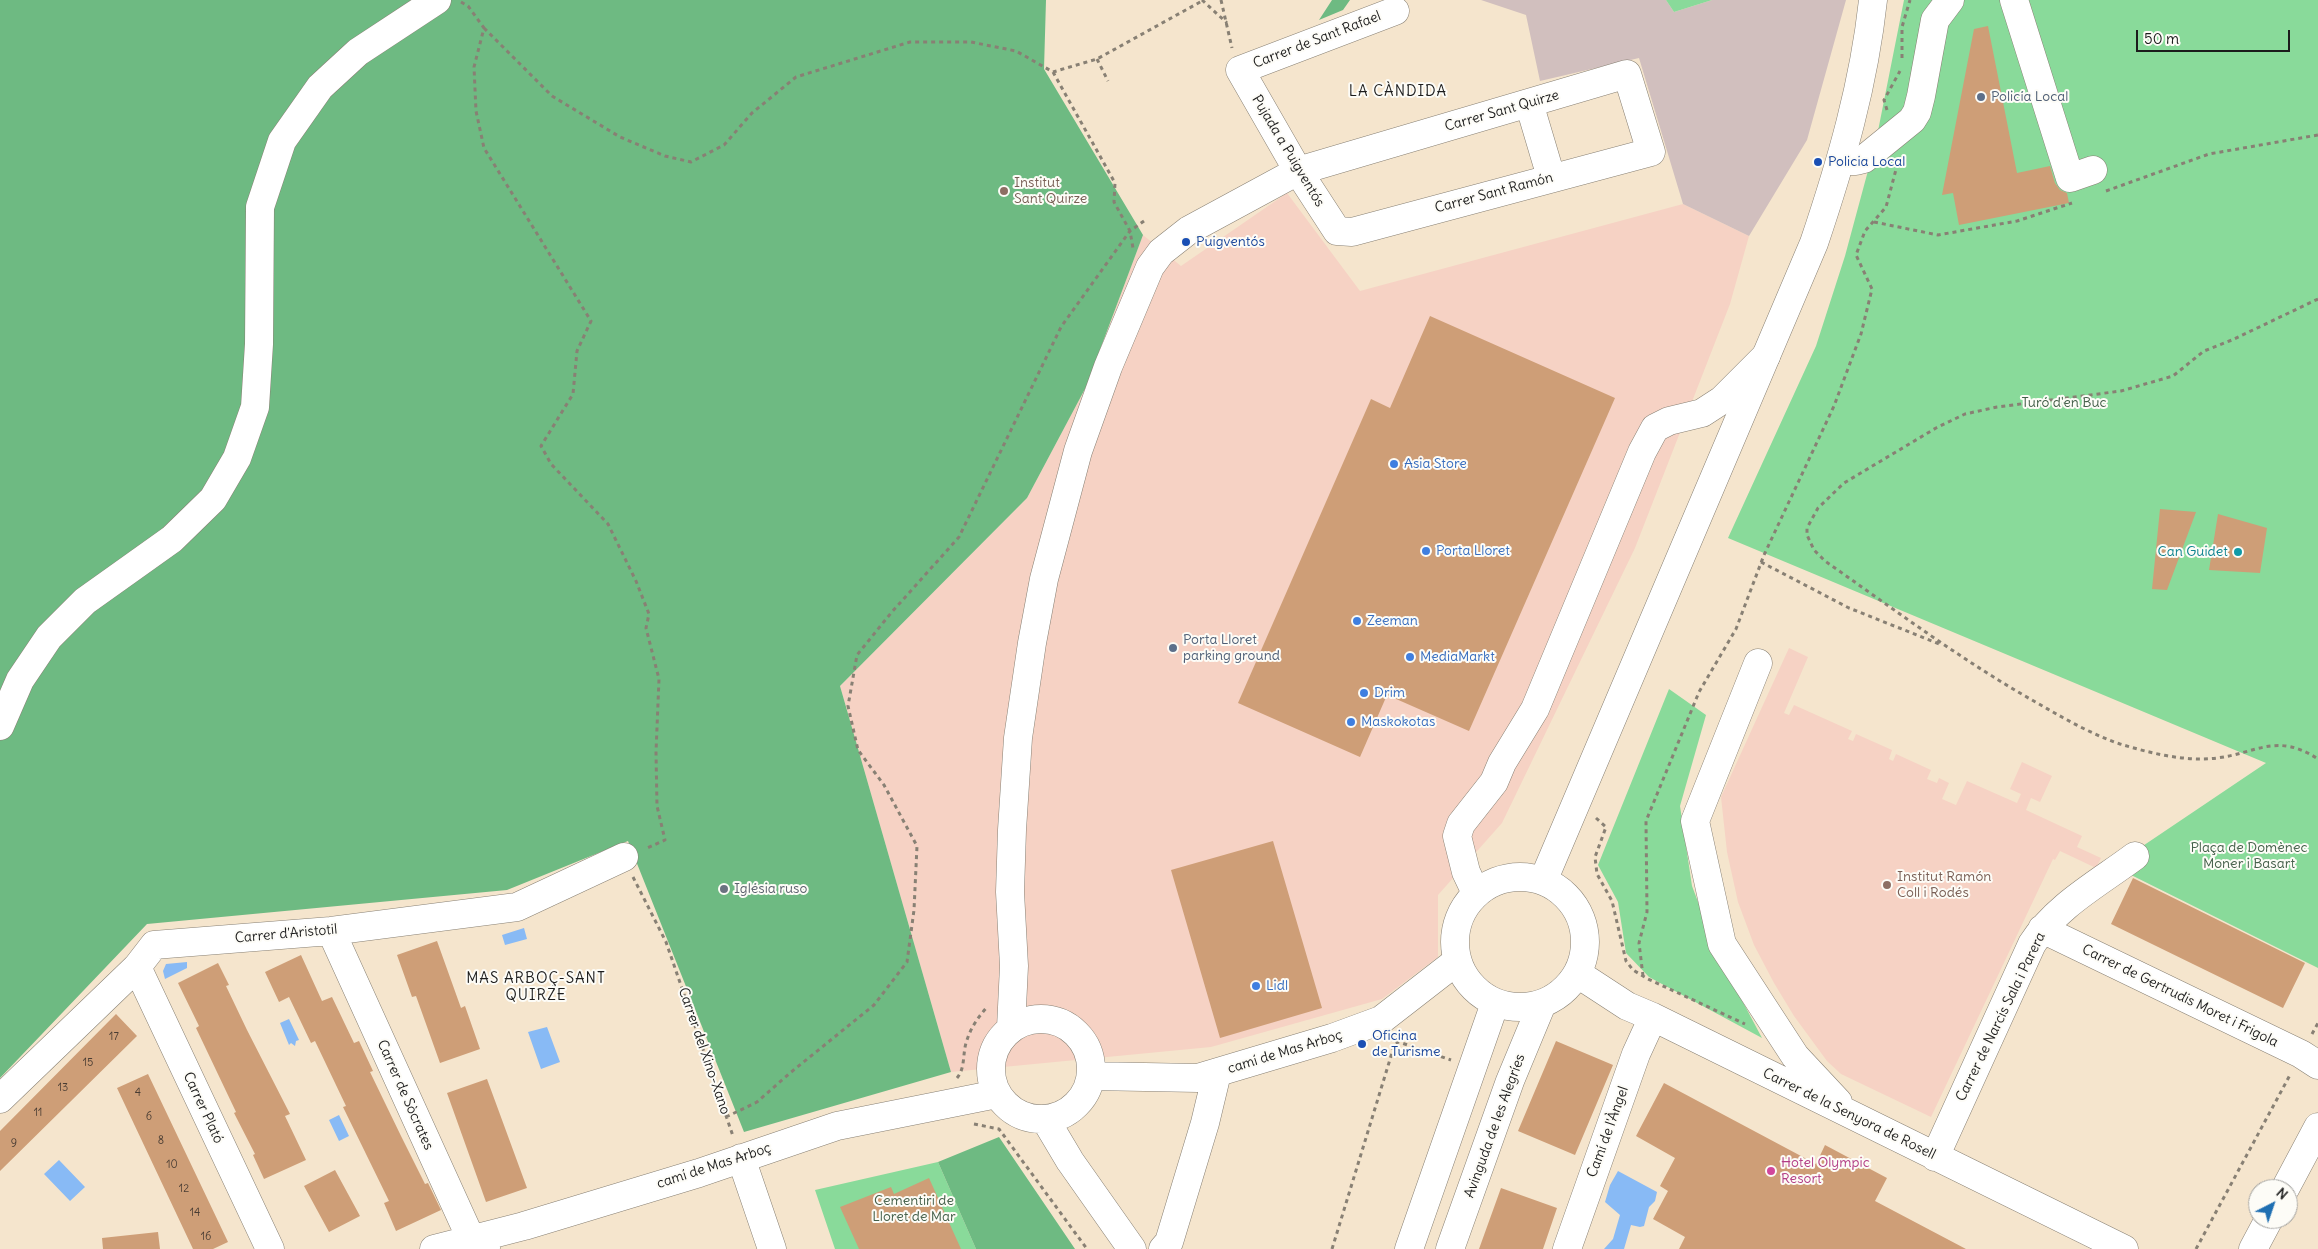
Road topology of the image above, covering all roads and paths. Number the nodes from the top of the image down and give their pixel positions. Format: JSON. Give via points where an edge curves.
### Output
{"nodes":[{"id":1,"x":438,"y":0,"type":"edge"},
{"id":2,"x":458,"y":0,"type":"edge"},
{"id":3,"x":1202,"y":0,"type":"edge"},
{"id":4,"x":1221,"y":0,"type":"edge"},
{"id":5,"x":1873,"y":0,"type":"edge"},
{"id":6,"x":1910,"y":0,"type":"edge"},
{"id":7,"x":1950,"y":0,"type":"edge"},
{"id":8,"x":2014,"y":0,"type":"edge"},
{"id":9,"x":1395,"y":11,"type":"dead end"},
{"id":10,"x":1227,"y":23,"type":"junction"},
{"id":11,"x":484,"y":28,"type":"junction"},
{"id":12,"x":1097,"y":59,"type":"junction"},
{"id":13,"x":1902,"y":60,"type":"dead end"},
{"id":14,"x":1902,"y":68,"type":"dead end"},
{"id":15,"x":1240,"y":70,"type":"junction"},
{"id":16,"x":1108,"y":81,"type":"dead end"},
{"id":17,"x":1529,"y":103,"type":"junction"},
{"id":18,"x":1895,"y":134,"type":"junction"},
{"id":19,"x":1651,"y":152,"type":"joint"},
{"id":20,"x":1842,"y":161,"type":"junction"},
{"id":21,"x":2093,"y":170,"type":"dead end"},
{"id":22,"x":1298,"y":171,"type":"junction"},
{"id":23,"x":1552,"y":177,"type":"junction"},
{"id":24,"x":1144,"y":221,"type":"dead end"},
{"id":25,"x":1336,"y":231,"type":"joint"},
{"id":26,"x":2318,"y":299,"type":"edge"},
{"id":27,"x":1766,"y":356,"type":"junction"},
{"id":28,"x":1761,"y":562,"type":"junction"},
{"id":29,"x":1948,"y":647,"type":"junction"},
{"id":30,"x":1758,"y":663,"type":"dead end"},
{"id":31,"x":0,"y":726,"type":"edge"},
{"id":32,"x":2318,"y":759,"type":"edge"},
{"id":33,"x":1578,"y":802,"type":"junction"},
{"id":34,"x":2135,"y":856,"type":"dead end"},
{"id":35,"x":624,"y":858,"type":"junction"},
{"id":36,"x":1544,"y":881,"type":"junction"},
{"id":37,"x":1476,"y":894,"type":"junction"},
{"id":38,"x":2042,"y":929,"type":"junction"},
{"id":39,"x":331,"y":931,"type":"junction"},
{"id":40,"x":1457,"y":961,"type":"junction"},
{"id":41,"x":137,"y":966,"type":"junction"},
{"id":42,"x":1578,"y":974,"type":"junction"},
{"id":43,"x":1643,"y":976,"type":"junction"},
{"id":44,"x":1495,"y":1003,"type":"junction"},
{"id":45,"x":1542,"y":1004,"type":"junction"},
{"id":46,"x":1653,"y":1017,"type":"junction"},
{"id":47,"x":2318,"y":1023,"type":"edge"},
{"id":48,"x":1011,"y":1028,"type":"junction"},
{"id":49,"x":1753,"y":1028,"type":"dead end"},
{"id":50,"x":1795,"y":1056,"type":"junction"},
{"id":51,"x":2310,"y":1060,"type":"edge"},
{"id":52,"x":1456,"y":1062,"type":"dead end"},
{"id":53,"x":1217,"y":1073,"type":"junction"},
{"id":54,"x":1091,"y":1076,"type":"junction"},
{"id":55,"x":1782,"y":1081,"type":"junction"},
{"id":56,"x":997,"y":1094,"type":"junction"},
{"id":57,"x":0,"y":1099,"type":"edge"},
{"id":58,"x":726,"y":1117,"type":"junction"},
{"id":59,"x":1853,"y":1117,"type":"junction"},
{"id":60,"x":1045,"y":1120,"type":"junction"},
{"id":61,"x":971,"y":1124,"type":"dead end"},
{"id":62,"x":2318,"y":1127,"type":"edge"},
{"id":63,"x":1935,"y":1157,"type":"junction"},
{"id":64,"x":741,"y":1158,"type":"junction"},
{"id":65,"x":2290,"y":1179,"type":"edge"},
{"id":66,"x":2264,"y":1229,"type":"edge"},
{"id":67,"x":480,"y":1244,"type":"edge"},
{"id":68,"x":270,"y":1249,"type":"edge"},
{"id":69,"x":434,"y":1249,"type":"edge"},
{"id":70,"x":772,"y":1249,"type":"edge"},
{"id":71,"x":1087,"y":1249,"type":"edge"},
{"id":72,"x":1132,"y":1249,"type":"edge"},
{"id":73,"x":1163,"y":1249,"type":"edge"},
{"id":74,"x":1332,"y":1249,"type":"edge"},
{"id":75,"x":1409,"y":1249,"type":"edge"},
{"id":76,"x":1450,"y":1249,"type":"edge"},
{"id":77,"x":1566,"y":1249,"type":"edge"},
{"id":78,"x":2124,"y":1249,"type":"edge"},
{"id":79,"x":2196,"y":1249,"type":"edge"},
{"id":80,"x":2253,"y":1249,"type":"edge"}],
"edges":[{"from":1,"to":31,"type":"street","via":[[358,52],[320,87],[282,141],[260,207],[255,407],[237,458],[213,499],[172,539],[86,601],[49,637],[20,680]]},
{"from":2,"to":11,"type":"path","via":[[468,6]]},
{"from":3,"to":10,"type":"path"},
{"from":3,"to":12,"type":"path"},
{"from":4,"to":10,"type":"path"},
{"from":5,"to":20,"type":"street","via":[[1857,102]]},
{"from":6,"to":13,"type":"path","via":[[1902,28]]},
{"from":7,"to":18,"type":"street","via":[[1935,20],[1917,112]]},
{"from":8,"to":21,"type":"street","via":[[2070,178]]},
{"from":9,"to":15,"type":"street","name":"Carrer de Sant Rafael"},
{"from":10,"to":15,"type":"path"},
{"from":11,"to":12,"type":"path","via":[[552,96],[620,136],[665,156],[691,162],[724,145],[752,113],[796,77],[910,42],[971,42],[1016,51],[1053,72]]},
{"from":11,"to":35,"type":"path","via":[[474,67],[476,111],[484,148],[591,321],[577,351],[573,394],[541,446],[551,464],[608,524],[649,614],[646,628],[659,679],[657,806],[665,840]]},
{"from":12,"to":16,"type":"path"},
{"from":14,"to":18,"type":"path","via":[[1884,100]]},
{"from":15,"to":22,"type":"street","name":"Pujada a Puigventós"},
{"from":17,"to":19,"type":"street","name":"Carrer Sant Quirze","via":[[1627,74]]},
{"from":17,"to":22,"type":"street","name":"Carrer Sant Quirze"},
{"from":17,"to":23,"type":"street"},
{"from":18,"to":20,"type":"street","via":[[1864,158]]},
{"from":18,"to":28,"type":"path","via":[[1899,159],[1886,207],[1865,231],[1856,255],[1872,290],[1861,334],[1834,406]]},
{"from":19,"to":23,"type":"street","name":"Carrer Sant Ramón"},
{"from":20,"to":27,"type":"street","via":[[1814,243]]},
{"from":22,"to":25,"type":"street","name":"Pujada a Puigventós"},
{"from":22,"to":48,"type":"street","name":"Carrer Sant Quirze","via":[[1189,230],[1160,252],[1137,296],[1078,451],[1044,579],[1020,728],[1010,892],[1014,966]]},
{"from":23,"to":25,"type":"street","name":"Carrer Sant Ramón","via":[[1352,232]]},
{"from":24,"to":58,"type":"path","via":[[1130,231],[1061,327],[959,537],[857,655],[848,706],[858,750],[884,785],[917,846],[914,910],[907,962],[874,1006],[757,1102]]},
{"from":26,"to":29,"type":"path","via":[[2204,351],[2173,376],[2121,390],[1965,414],[1936,428],[1832,492],[1807,528],[1809,543],[1814,550],[1825,562]]},
{"from":27,"to":33,"type":"street"},
{"from":27,"to":37,"type":"street","via":[[1722,400],[1702,413],[1655,428],[1642,452],[1535,709],[1494,782],[1461,824],[1457,836],[1466,872]]},
{"from":28,"to":29,"type":"path","via":[[1849,608]]},
{"from":28,"to":43,"type":"path","via":[[1736,629],[1699,692],[1646,821],[1647,912],[1639,943]]},
{"from":29,"to":32,"type":"path","via":[[2007,686],[2087,731],[2118,743],[2150,752],[2217,758],[2270,744],[2291,746]]},
{"from":30,"to":50,"type":"street","via":[[1695,821],[1722,944]]},
{"from":33,"to":36,"type":"street"},
{"from":33,"to":43,"type":"path","via":[[1606,827],[1596,850],[1596,868],[1612,901],[1624,955],[1633,970]]},
{"from":34,"to":38,"type":"street","name":"Carrer de Narcís Sala i Parera","via":[[2054,916]]},
{"from":35,"to":39,"type":"street","name":"Carrer d'Aristotil","via":[[517,907]]},
{"from":35,"to":58,"type":"path","name":"Carrer del Xino-Xano","via":[[666,942]]},
{"from":36,"to":37,"type":"street","via":[[1523,877],[1502,879]]},
{"from":36,"to":42,"type":"street","via":[[1567,896],[1582,920],[1586,947]]},
{"from":37,"to":40,"type":"street","via":[[1468,901],[1458,920],[1454,940]]},
{"from":38,"to":51,"type":"street","name":"Carrer de Gertrudis Moret i Frigola"},
{"from":38,"to":63,"type":"street","name":"Carrer de Narcís Sala i Parera","via":[[2032,944]]},
{"from":39,"to":41,"type":"street","name":"Carrer d'Aristotil","via":[[154,945]]},
{"from":39,"to":67,"type":"street","name":"Carrer de Sòcrates"},
{"from":40,"to":44,"type":"street","via":[[1465,978],[1478,993]]},
{"from":40,"to":53,"type":"street","name":"camí de Mas Arboç","via":[[1381,1020]]},
{"from":41,"to":57,"type":"street","name":"Carrer d'Aristotil"},
{"from":41,"to":68,"type":"street","name":"Carrer Plató"},
{"from":42,"to":45,"type":"street","via":[[1568,988]]},
{"from":42,"to":46,"type":"street","name":"Carrer de la Senyora de Rosell","via":[[1627,1006]]},
{"from":43,"to":49,"type":"path"},
{"from":44,"to":45,"type":"street","via":[[1524,1008]]},
{"from":44,"to":75,"type":"street"},
{"from":45,"to":76,"type":"street","name":"Avinguda de les Alegríes","via":[[1510,1081]]},
{"from":46,"to":55,"type":"street","name":"Carrer de la Senyora de Rosell"},
{"from":46,"to":77,"type":"street","name":"Camí de l'Àngel","via":[[1636,1054]]},
{"from":47,"to":51,"type":"path"},
{"from":48,"to":54,"type":"street","via":[[1026,1020],[1043,1018],[1074,1030],[1091,1059]]},
{"from":48,"to":56,"type":"street","via":[[993,1051],[991,1081]]},
{"from":50,"to":55,"type":"street"},
{"from":50,"to":59,"type":"street"},
{"from":51,"to":79,"type":"path"},
{"from":52,"to":74,"type":"path","via":[[1399,1042],[1395,1044]]},
{"from":53,"to":54,"type":"street","name":"camí de Mas Arboç","via":[[1198,1078]]},
{"from":53,"to":73,"type":"street","via":[[1169,1242]]},
{"from":54,"to":60,"type":"street","via":[[1080,1101],[1058,1117]]},
{"from":55,"to":59,"type":"street","name":"Carrer de la Senyora de Rosell"},
{"from":56,"to":60,"type":"street","via":[[1017,1114]]},
{"from":56,"to":64,"type":"street","name":"camí de Mas Arboç","via":[[837,1126]]},
{"from":58,"to":64,"type":"path","name":"Carrer del Xino-Xano"},
{"from":59,"to":63,"type":"street","name":"Carrer de la Senyora de Rosell"},
{"from":60,"to":72,"type":"street"},
{"from":61,"to":71,"type":"path","via":[[999,1129]]},
{"from":62,"to":65,"type":"street"},
{"from":63,"to":78,"type":"street","name":"Carrer de la Senyora de Rosell"},
{"from":64,"to":67,"type":"street","name":"camí de Mas Arboç","via":[[524,1226]]},
{"from":64,"to":70,"type":"street"},
{"from":66,"to":80,"type":"street"},
{"from":67,"to":69,"type":"street","name":"camí de Mas Arboç"}]}
